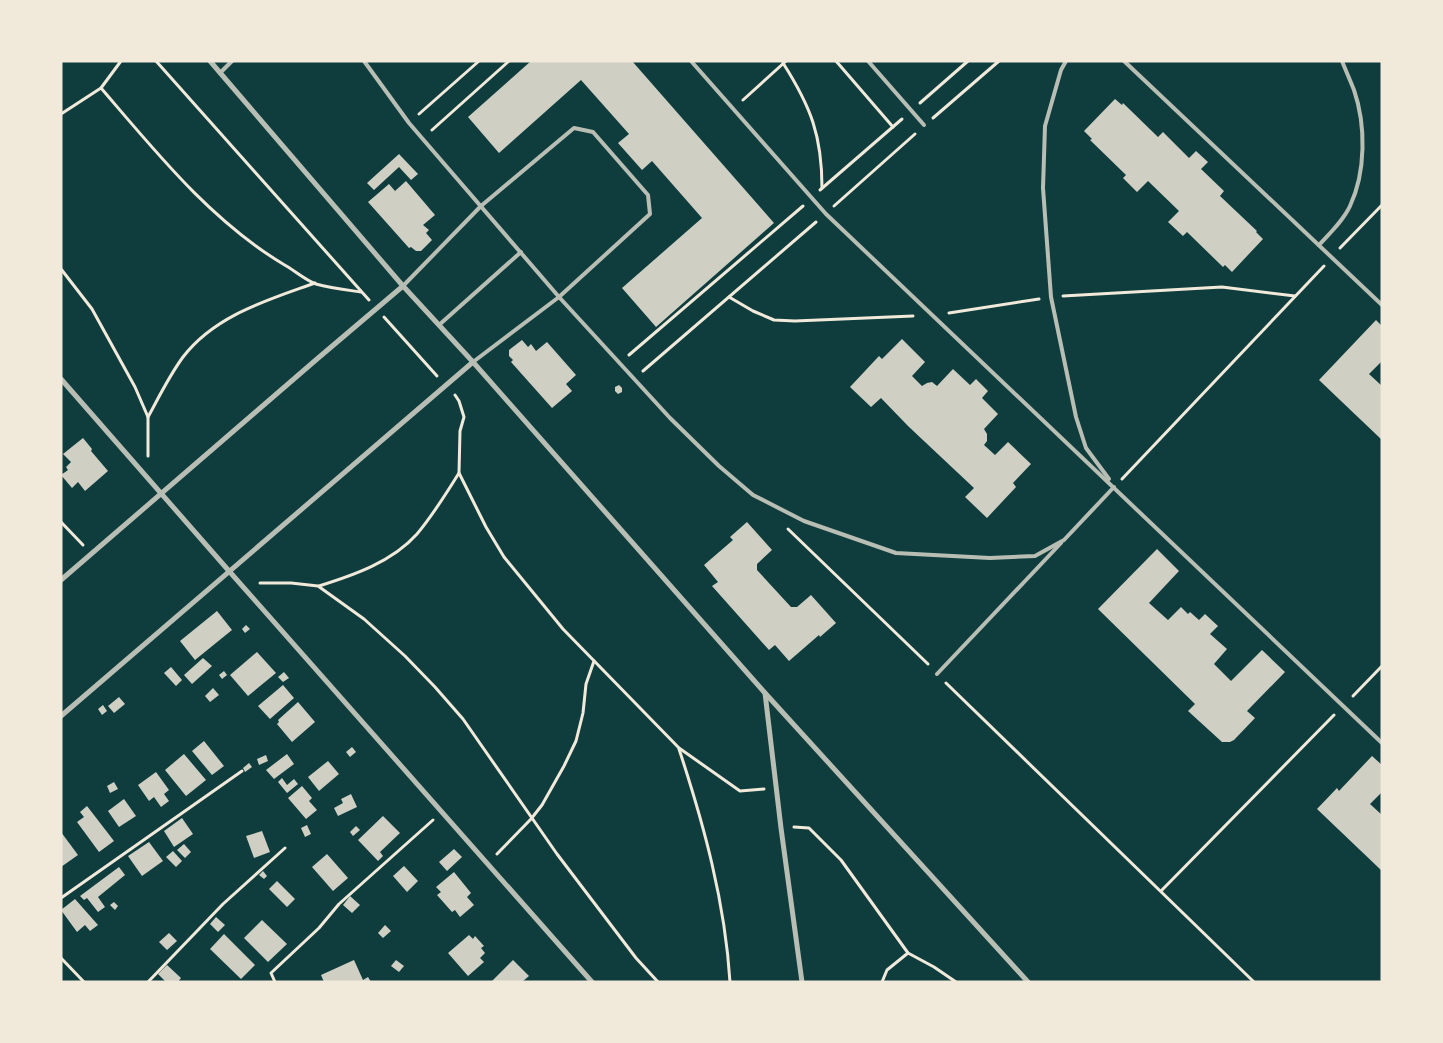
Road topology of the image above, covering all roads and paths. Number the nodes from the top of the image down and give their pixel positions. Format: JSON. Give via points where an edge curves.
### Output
{"nodes":[{"id":1,"x":121,"y":61,"type":"edge"},
{"id":2,"x":156,"y":61,"type":"edge"},
{"id":3,"x":210,"y":61,"type":"edge"},
{"id":4,"x":232,"y":61,"type":"edge"},
{"id":5,"x":364,"y":61,"type":"edge"},
{"id":6,"x":479,"y":61,"type":"edge"},
{"id":7,"x":509,"y":61,"type":"edge"},
{"id":8,"x":691,"y":61,"type":"edge"},
{"id":9,"x":836,"y":61,"type":"edge"},
{"id":10,"x":868,"y":61,"type":"edge"},
{"id":11,"x":968,"y":61,"type":"edge"},
{"id":12,"x":1066,"y":61,"type":"edge"},
{"id":13,"x":1124,"y":61,"type":"edge"},
{"id":14,"x":1342,"y":61,"type":"edge"},
{"id":15,"x":784,"y":62,"type":"edge"},
{"id":16,"x":220,"y":73,"type":"junction"},
{"id":17,"x":101,"y":88,"type":"junction"},
{"id":18,"x":734,"y":109,"type":"junction"},
{"id":19,"x":912,"y":111,"type":"junction"},
{"id":20,"x":61,"y":114,"type":"edge"},
{"id":21,"x":409,"y":123,"type":"junction"},
{"id":22,"x":924,"y":125,"type":"dead end"},
{"id":23,"x":892,"y":127,"type":"junction"},
{"id":24,"x":422,"y":138,"type":"junction"},
{"id":25,"x":822,"y":188,"type":"junction"},
{"id":26,"x":812,"y":198,"type":"junction"},
{"id":27,"x":1382,"y":205,"type":"edge"},
{"id":28,"x":481,"y":206,"type":"junction"},
{"id":29,"x":1319,"y":245,"type":"junction"},
{"id":30,"x":521,"y":252,"type":"junction"},
{"id":31,"x":1331,"y":257,"type":"junction"},
{"id":32,"x":61,"y":269,"type":"edge"},
{"id":33,"x":315,"y":283,"type":"junction"},
{"id":34,"x":403,"y":286,"type":"junction"},
{"id":35,"x":362,"y":292,"type":"junction"},
{"id":36,"x":559,"y":296,"type":"junction"},
{"id":37,"x":1296,"y":296,"type":"junction"},
{"id":38,"x":729,"y":297,"type":"dead end"},
{"id":39,"x":1051,"y":297,"type":"junction"},
{"id":40,"x":1382,"y":305,"type":"edge"},
{"id":41,"x":377,"y":309,"type":"junction"},
{"id":42,"x":934,"y":315,"type":"junction"},
{"id":43,"x":439,"y":325,"type":"junction"},
{"id":44,"x":473,"y":362,"type":"junction"},
{"id":45,"x":619,"y":364,"type":"junction"},
{"id":46,"x":61,"y":379,"type":"edge"},
{"id":47,"x":446,"y":386,"type":"junction"},
{"id":48,"x":148,"y":417,"type":"junction"},
{"id":49,"x":459,"y":473,"type":"junction"},
{"id":50,"x":148,"y":477,"type":"junction"},
{"id":51,"x":1114,"y":487,"type":"junction"},
{"id":52,"x":162,"y":493,"type":"junction"},
{"id":53,"x":61,"y":522,"type":"edge"},
{"id":54,"x":782,"y":523,"type":"dead end"},
{"id":55,"x":1064,"y":540,"type":"junction"},
{"id":56,"x":92,"y":554,"type":"junction"},
{"id":57,"x":228,"y":571,"type":"junction"},
{"id":58,"x":61,"y":580,"type":"edge"},
{"id":59,"x":253,"y":580,"type":"dead end"},
{"id":60,"x":318,"y":586,"type":"junction"},
{"id":61,"x":594,"y":661,"type":"junction"},
{"id":62,"x":1382,"y":666,"type":"edge"},
{"id":63,"x":937,"y":674,"type":"junction"},
{"id":64,"x":765,"y":693,"type":"junction"},
{"id":65,"x":1343,"y":706,"type":"junction"},
{"id":66,"x":61,"y":716,"type":"edge"},
{"id":67,"x":1382,"y":743,"type":"edge"},
{"id":68,"x":679,"y":748,"type":"junction"},
{"id":69,"x":242,"y":771,"type":"dead end"},
{"id":70,"x":775,"y":787,"type":"junction"},
{"id":71,"x":442,"y":812,"type":"junction"},
{"id":72,"x":531,"y":819,"type":"junction"},
{"id":73,"x":780,"y":828,"type":"junction"},
{"id":74,"x":285,"y":848,"type":"dead end"},
{"id":75,"x":488,"y":863,"type":"junction"},
{"id":76,"x":1161,"y":890,"type":"junction"},
{"id":77,"x":61,"y":898,"type":"edge"},
{"id":78,"x":908,"y":953,"type":"junction"},
{"id":79,"x":61,"y":958,"type":"edge"},
{"id":80,"x":84,"y":982,"type":"edge"},
{"id":81,"x":148,"y":982,"type":"edge"},
{"id":82,"x":275,"y":982,"type":"edge"},
{"id":83,"x":592,"y":982,"type":"edge"},
{"id":84,"x":658,"y":982,"type":"edge"},
{"id":85,"x":730,"y":982,"type":"edge"},
{"id":86,"x":802,"y":982,"type":"edge"},
{"id":87,"x":882,"y":982,"type":"edge"},
{"id":88,"x":956,"y":982,"type":"edge"},
{"id":89,"x":1028,"y":982,"type":"edge"},
{"id":90,"x":1254,"y":982,"type":"edge"}],
"edges":[{"from":1,"to":17,"type":"path"},
{"from":2,"to":35,"type":"path"},
{"from":3,"to":16,"type":"street"},
{"from":4,"to":16,"type":"lane"},
{"from":5,"to":21,"type":"lane"},
{"from":6,"to":21,"type":"path"},
{"from":7,"to":24,"type":"path"},
{"from":8,"to":18,"type":"lane"},
{"from":9,"to":23,"type":"path"},
{"from":10,"to":19,"type":"lane"},
{"from":11,"to":19,"type":"path"},
{"from":12,"to":39,"type":"lane","via":[[1045,126],[1043,188]]},
{"from":13,"to":29,"type":"lane"},
{"from":14,"to":29,"type":"lane","via":[[1354,91],[1360,121],[1360,176],[1350,206],[1340,223]]},
{"from":15,"to":18,"type":"path"},
{"from":15,"to":25,"type":"path","via":[[810,110],[820,145]]},
{"from":16,"to":34,"type":"street"},
{"from":17,"to":20,"type":"path"},
{"from":17,"to":33,"type":"path","via":[[158,155],[230,228]]},
{"from":18,"to":26,"type":"lane"},
{"from":19,"to":22,"type":"lane"},
{"from":19,"to":23,"type":"path"},
{"from":21,"to":24,"type":"lane"},
{"from":23,"to":25,"type":"path"},
{"from":24,"to":28,"type":"lane"},
{"from":25,"to":26,"type":"path"},
{"from":26,"to":42,"type":"lane"},
{"from":26,"to":45,"type":"path"},
{"from":27,"to":31,"type":"path"},
{"from":28,"to":30,"type":"lane"},
{"from":28,"to":34,"type":"lane"},
{"from":28,"to":36,"type":"lane","via":[[574,128],[593,132],[642,188],[648,195],[650,214]]},
{"from":29,"to":31,"type":"lane"},
{"from":30,"to":36,"type":"lane"},
{"from":30,"to":43,"type":"lane"},
{"from":31,"to":37,"type":"path"},
{"from":31,"to":40,"type":"lane"},
{"from":32,"to":48,"type":"path","via":[[92,309]]},
{"from":33,"to":35,"type":"path"},
{"from":33,"to":48,"type":"path","via":[[245,310],[212,329],[184,355]]},
{"from":34,"to":41,"type":"street"},
{"from":34,"to":43,"type":"street"},
{"from":35,"to":41,"type":"path"},
{"from":36,"to":44,"type":"lane"},
{"from":36,"to":45,"type":"lane"},
{"from":37,"to":39,"type":"path","via":[[1222,287]]},
{"from":37,"to":51,"type":"path"},
{"from":38,"to":42,"type":"path","via":[[774,320]]},
{"from":39,"to":42,"type":"path"},
{"from":39,"to":51,"type":"lane","via":[[1076,417],[1086,448]]},
{"from":41,"to":47,"type":"path"},
{"from":41,"to":52,"type":"street"},
{"from":42,"to":51,"type":"lane"},
{"from":43,"to":44,"type":"street"},
{"from":44,"to":47,"type":"street"},
{"from":44,"to":64,"type":"street"},
{"from":45,"to":55,"type":"lane","via":[[670,418],[747,490],[804,521],[896,553],[990,558],[1035,556]]},
{"from":46,"to":50,"type":"street"},
{"from":47,"to":49,"type":"path","via":[[459,401],[464,417],[460,431]]},
{"from":47,"to":57,"type":"street"},
{"from":48,"to":50,"type":"path"},
{"from":49,"to":60,"type":"path","via":[[431,516],[402,548],[368,568]]},
{"from":49,"to":61,"type":"path","via":[[504,556],[563,629]]},
{"from":50,"to":52,"type":"street"},
{"from":51,"to":55,"type":"lane"},
{"from":51,"to":65,"type":"lane"},
{"from":52,"to":56,"type":"street"},
{"from":52,"to":57,"type":"street"},
{"from":53,"to":56,"type":"path"},
{"from":54,"to":63,"type":"path"},
{"from":55,"to":63,"type":"lane"},
{"from":56,"to":58,"type":"street"},
{"from":57,"to":66,"type":"street"},
{"from":57,"to":71,"type":"street"},
{"from":59,"to":60,"type":"path"},
{"from":60,"to":72,"type":"path","via":[[364,619],[435,687],[463,719]]},
{"from":61,"to":68,"type":"path"},
{"from":61,"to":72,"type":"path","via":[[586,684],[576,741],[542,805]]},
{"from":62,"to":65,"type":"path"},
{"from":63,"to":76,"type":"path"},
{"from":64,"to":70,"type":"street"},
{"from":64,"to":89,"type":"street"},
{"from":65,"to":67,"type":"lane"},
{"from":65,"to":76,"type":"path"},
{"from":68,"to":70,"type":"path","via":[[740,791]]},
{"from":68,"to":85,"type":"path","via":[[719,892],[728,943]]},
{"from":69,"to":77,"type":"path"},
{"from":70,"to":73,"type":"street"},
{"from":71,"to":75,"type":"street"},
{"from":71,"to":82,"type":"path","via":[[339,904],[320,928],[271,973]]},
{"from":72,"to":75,"type":"path"},
{"from":72,"to":84,"type":"path","via":[[597,908]]},
{"from":73,"to":78,"type":"path","via":[[809,828],[841,860]]},
{"from":73,"to":86,"type":"street"},
{"from":74,"to":81,"type":"path","via":[[223,904]]},
{"from":75,"to":83,"type":"street"},
{"from":76,"to":90,"type":"path"},
{"from":78,"to":87,"type":"path","via":[[887,970]]},
{"from":78,"to":88,"type":"path"},
{"from":79,"to":80,"type":"path"}]}
